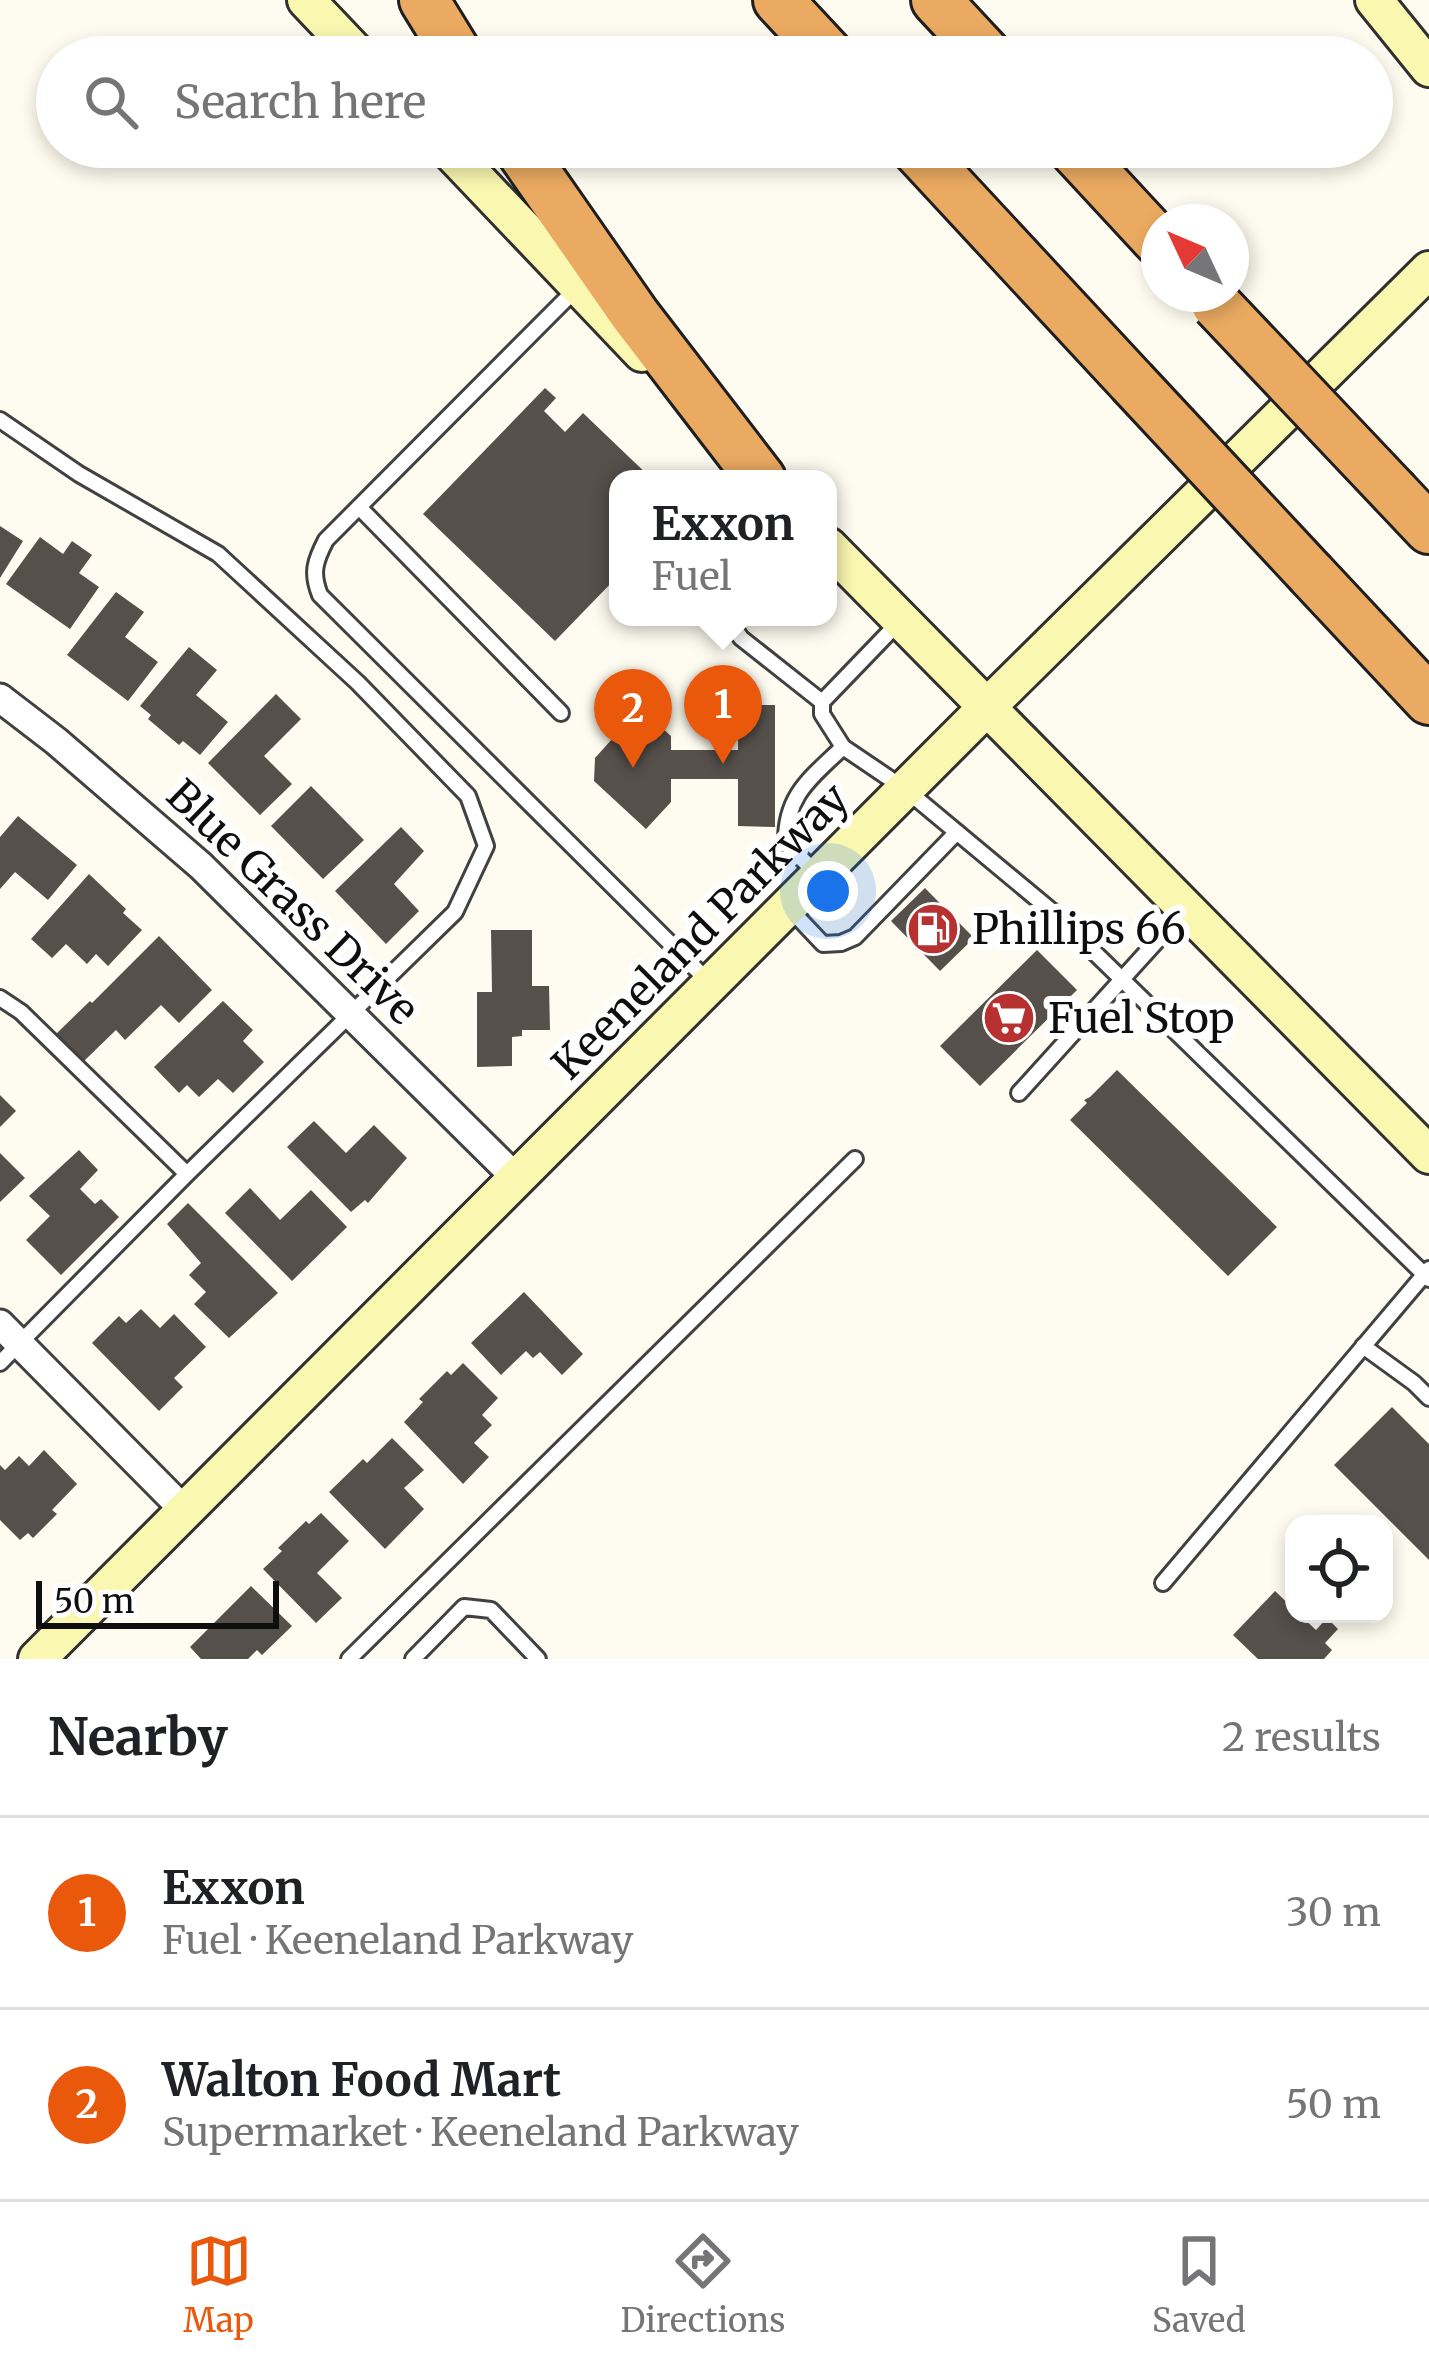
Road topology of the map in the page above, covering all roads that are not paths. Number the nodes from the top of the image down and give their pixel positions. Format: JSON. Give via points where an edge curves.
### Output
{"nodes":[{"id":1,"x":306,"y":0,"type":"edge"},
{"id":2,"x":424,"y":0,"type":"edge"},
{"id":3,"x":778,"y":0,"type":"edge"},
{"id":4,"x":936,"y":0,"type":"edge"},
{"id":5,"x":1374,"y":0,"type":"edge"},
{"id":6,"x":341,"y":36,"type":"edge"},
{"id":7,"x":446,"y":36,"type":"edge"},
{"id":8,"x":811,"y":36,"type":"edge"},
{"id":9,"x":969,"y":36,"type":"edge"},
{"id":10,"x":1429,"y":68,"type":"edge"},
{"id":11,"x":466,"y":168,"type":"edge"},
{"id":12,"x":533,"y":168,"type":"edge"},
{"id":13,"x":933,"y":168,"type":"edge"},
{"id":14,"x":1091,"y":168,"type":"edge"},
{"id":15,"x":1141,"y":222,"type":"edge"},
{"id":16,"x":1429,"y":270,"type":"edge"},
{"id":17,"x":578,"y":286,"type":"junction"},
{"id":18,"x":1223,"y":312,"type":"edge"},
{"id":19,"x":0,"y":420,"type":"edge"},
{"id":20,"x":752,"y":470,"type":"edge"},
{"id":21,"x":754,"y":470,"type":"edge"},
{"id":22,"x":359,"y":506,"type":"junction"},
{"id":23,"x":1429,"y":529,"type":"edge"},
{"id":24,"x":837,"y":555,"type":"edge"},
{"id":25,"x":901,"y":619,"type":"junction"},
{"id":26,"x":733,"y":626,"type":"edge"},
{"id":27,"x":0,"y":698,"type":"edge"},
{"id":28,"x":1429,"y":700,"type":"edge"},
{"id":29,"x":823,"y":702,"type":"junction"},
{"id":30,"x":988,"y":706,"type":"junction"},
{"id":31,"x":561,"y":713,"type":"dead end"},
{"id":32,"x":843,"y":747,"type":"junction"},
{"id":33,"x":905,"y":789,"type":"junction"},
{"id":34,"x":957,"y":832,"type":"junction"},
{"id":35,"x":818,"y":876,"type":"junction"},
{"id":36,"x":788,"y":907,"type":"junction"},
{"id":37,"x":1187,"y":908,"type":"junction"},
{"id":38,"x":1121,"y":978,"type":"junction"},
{"id":39,"x":711,"y":984,"type":"junction"},
{"id":40,"x":0,"y":998,"type":"edge"},
{"id":41,"x":350,"y":1013,"type":"junction"},
{"id":42,"x":1019,"y":1093,"type":"dead end"},
{"id":43,"x":1429,"y":1155,"type":"edge"},
{"id":44,"x":855,"y":1159,"type":"dead end"},
{"id":45,"x":187,"y":1174,"type":"junction"},
{"id":46,"x":517,"y":1178,"type":"junction"},
{"id":47,"x":1427,"y":1274,"type":"edge"},
{"id":48,"x":10,"y":1334,"type":"edge"},
{"id":49,"x":1363,"y":1346,"type":"junction"},
{"id":50,"x":0,"y":1363,"type":"edge"},
{"id":51,"x":1429,"y":1398,"type":"edge"},
{"id":52,"x":185,"y":1510,"type":"junction"},
{"id":53,"x":1162,"y":1583,"type":"dead end"},
{"id":54,"x":37,"y":1659,"type":"edge"},
{"id":55,"x":349,"y":1659,"type":"edge"},
{"id":56,"x":413,"y":1659,"type":"edge"},
{"id":57,"x":538,"y":1659,"type":"edge"}],
"edges":[{"from":1,"to":6,"type":"street"},
{"from":2,"to":7,"type":"highway"},
{"from":3,"to":8,"type":"highway"},
{"from":4,"to":9,"type":"highway"},
{"from":5,"to":10,"type":"street"},
{"from":11,"to":17,"type":"street"},
{"from":12,"to":21,"type":"highway"},
{"from":13,"to":28,"type":"highway","bridge":true},
{"from":14,"to":15,"type":"highway"},
{"from":16,"to":30,"type":"street","name":"Keeneland Parkway"},
{"from":17,"to":20,"type":"street"},
{"from":17,"to":22,"type":"lane"},
{"from":18,"to":23,"type":"highway","bridge":true},
{"from":19,"to":41,"type":"lane","via":[[218,554],[468,796],[486,846],[455,911]]},
{"from":22,"to":31,"type":"lane"},
{"from":22,"to":39,"type":"lane","via":[[315,560],[320,595]]},
{"from":24,"to":25,"type":"street"},
{"from":25,"to":29,"type":"lane"},
{"from":25,"to":30,"type":"street"},
{"from":26,"to":29,"type":"lane"},
{"from":27,"to":41,"type":"street","name":"Blue Grass Drive","via":[[201,866]]},
{"from":29,"to":32,"type":"lane"},
{"from":30,"to":33,"type":"street","name":"Keeneland Parkway"},
{"from":30,"to":37,"type":"street"},
{"from":32,"to":33,"type":"lane"},
{"from":32,"to":35,"type":"lane","via":[[788,810],[786,843]]},
{"from":33,"to":34,"type":"lane"},
{"from":33,"to":35,"type":"street","name":"Keeneland Parkway"},
{"from":34,"to":36,"type":"lane","via":[[855,937],[823,944]]},
{"from":34,"to":38,"type":"lane"},
{"from":35,"to":36,"type":"street","name":"Keeneland Parkway"},
{"from":36,"to":39,"type":"street","name":"Keeneland Parkway"},
{"from":37,"to":38,"type":"lane"},
{"from":37,"to":43,"type":"street"},
{"from":38,"to":42,"type":"lane"},
{"from":38,"to":47,"type":"lane"},
{"from":39,"to":46,"type":"street","name":"Keeneland Parkway"},
{"from":40,"to":45,"type":"lane"},
{"from":41,"to":45,"type":"lane"},
{"from":41,"to":46,"type":"street","name":"Blue Grass Drive"},
{"from":44,"to":55,"type":"lane"},
{"from":45,"to":48,"type":"lane"},
{"from":46,"to":52,"type":"street","name":"Keeneland Parkway"},
{"from":47,"to":49,"type":"lane"},
{"from":48,"to":50,"type":"lane"},
{"from":48,"to":52,"type":"street"},
{"from":49,"to":51,"type":"lane"},
{"from":49,"to":53,"type":"lane"},
{"from":52,"to":54,"type":"street","name":"Keeneland Parkway"},
{"from":56,"to":57,"type":"lane","via":[[464,1607],[491,1610]]}]}
